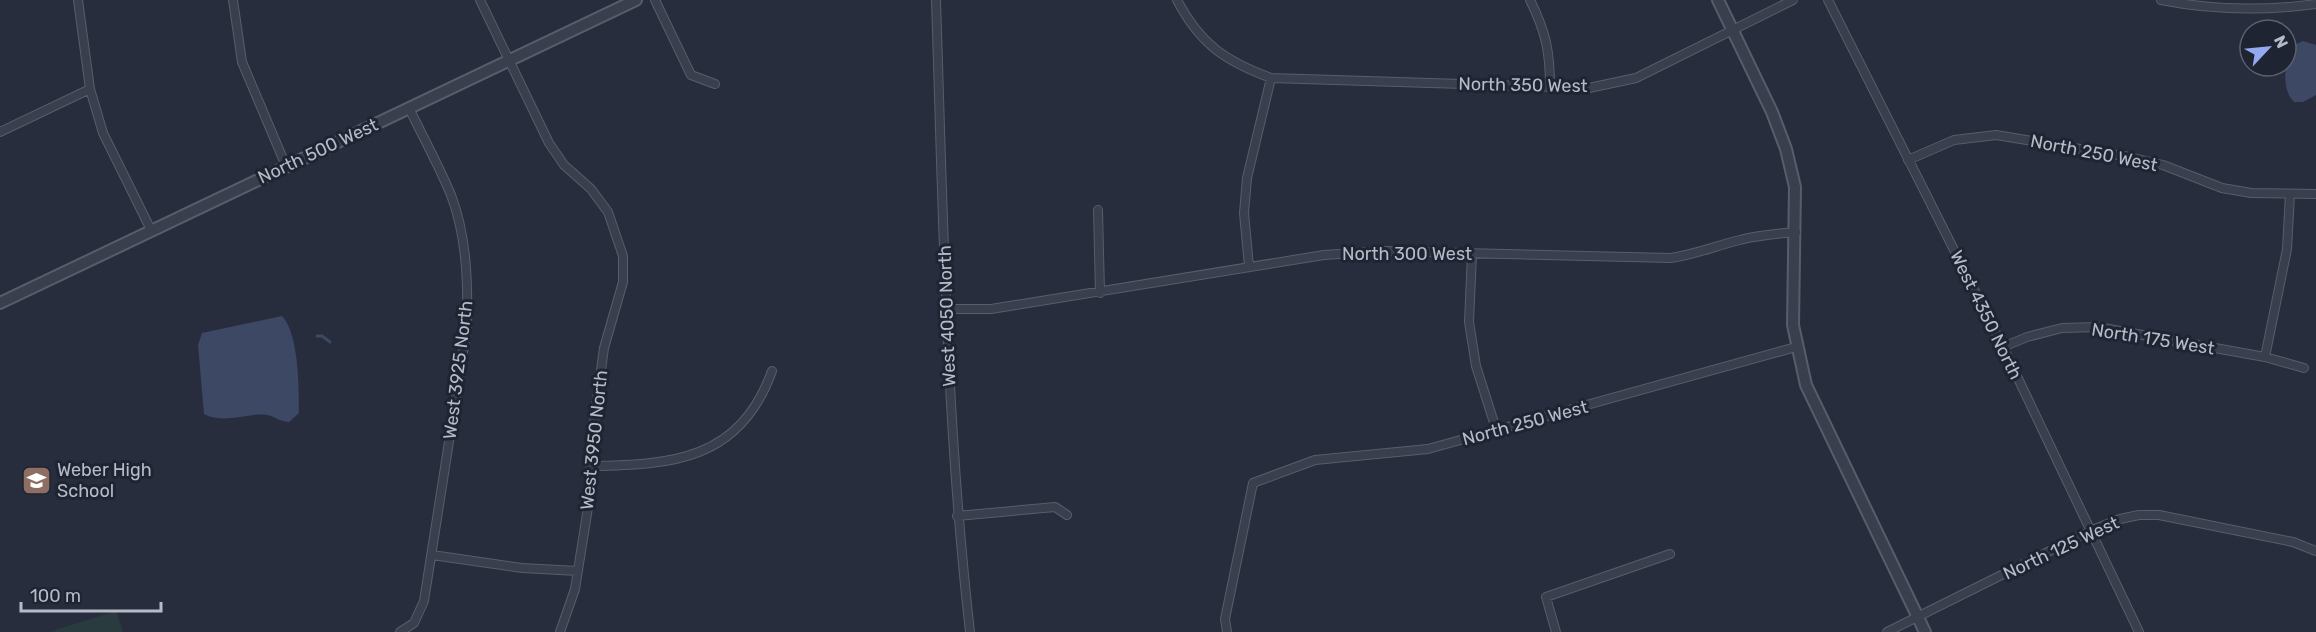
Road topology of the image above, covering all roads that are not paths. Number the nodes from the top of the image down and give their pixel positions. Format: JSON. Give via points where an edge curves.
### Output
{"nodes":[{"id":1,"x":78,"y":0,"type":"edge"},
{"id":2,"x":233,"y":0,"type":"edge"},
{"id":3,"x":480,"y":0,"type":"edge"},
{"id":4,"x":636,"y":0,"type":"edge"},
{"id":5,"x":655,"y":0,"type":"edge"},
{"id":6,"x":936,"y":0,"type":"edge"},
{"id":7,"x":1177,"y":0,"type":"edge"},
{"id":8,"x":1530,"y":0,"type":"edge"},
{"id":9,"x":1718,"y":0,"type":"edge"},
{"id":10,"x":1793,"y":0,"type":"edge"},
{"id":11,"x":1828,"y":0,"type":"edge"},
{"id":12,"x":2161,"y":0,"type":"edge"},
{"id":13,"x":2316,"y":4,"type":"edge"},
{"id":14,"x":1732,"y":30,"type":"junction"},
{"id":15,"x":508,"y":61,"type":"junction"},
{"id":16,"x":1271,"y":78,"type":"junction"},
{"id":17,"x":715,"y":84,"type":"dead end"},
{"id":18,"x":1550,"y":87,"type":"junction"},
{"id":19,"x":90,"y":89,"type":"junction"},
{"id":20,"x":409,"y":108,"type":"junction"},
{"id":21,"x":0,"y":132,"type":"edge"},
{"id":22,"x":1908,"y":160,"type":"junction"},
{"id":23,"x":286,"y":166,"type":"junction"},
{"id":24,"x":2290,"y":194,"type":"junction"},
{"id":25,"x":2316,"y":194,"type":"edge"},
{"id":26,"x":1098,"y":210,"type":"dead end"},
{"id":27,"x":151,"y":230,"type":"junction"},
{"id":28,"x":1796,"y":232,"type":"junction"},
{"id":29,"x":1472,"y":254,"type":"junction"},
{"id":30,"x":1249,"y":266,"type":"junction"},
{"id":31,"x":1100,"y":293,"type":"junction"},
{"id":32,"x":0,"y":303,"type":"edge"},
{"id":33,"x":946,"y":309,"type":"junction"},
{"id":34,"x":1796,"y":346,"type":"junction"},
{"id":35,"x":2003,"y":347,"type":"junction"},
{"id":36,"x":2265,"y":357,"type":"junction"},
{"id":37,"x":2304,"y":368,"type":"dead end"},
{"id":38,"x":772,"y":372,"type":"dead end"},
{"id":39,"x":1497,"y":432,"type":"junction"},
{"id":40,"x":590,"y":466,"type":"junction"},
{"id":41,"x":1066,"y":515,"type":"dead end"},
{"id":42,"x":957,"y":516,"type":"junction"},
{"id":43,"x":2090,"y":531,"type":"junction"},
{"id":44,"x":2316,"y":551,"type":"edge"},
{"id":45,"x":1670,"y":554,"type":"dead end"},
{"id":46,"x":432,"y":555,"type":"junction"},
{"id":47,"x":578,"y":571,"type":"junction"},
{"id":48,"x":1918,"y":617,"type":"junction"},
{"id":49,"x":400,"y":632,"type":"edge"},
{"id":50,"x":560,"y":632,"type":"edge"},
{"id":51,"x":970,"y":632,"type":"edge"},
{"id":52,"x":1227,"y":632,"type":"edge"},
{"id":53,"x":1556,"y":632,"type":"edge"},
{"id":54,"x":1887,"y":632,"type":"edge"},
{"id":55,"x":1925,"y":632,"type":"edge"},
{"id":56,"x":2139,"y":632,"type":"edge"}],
"edges":[{"from":1,"to":19,"type":"street"},
{"from":2,"to":23,"type":"street","via":[[242,62]]},
{"from":3,"to":15,"type":"street","name":"West 3950 North"},
{"from":4,"to":15,"type":"street","name":"North 500 West"},
{"from":5,"to":17,"type":"street","via":[[691,75]]},
{"from":6,"to":33,"type":"street","name":"West 4050 North"},
{"from":7,"to":16,"type":"street","via":[[1190,25],[1208,44],[1245,68]]},
{"from":8,"to":18,"type":"street","via":[[1545,29]]},
{"from":9,"to":14,"type":"street"},
{"from":10,"to":14,"type":"street","name":"North 350 West"},
{"from":11,"to":22,"type":"street","name":"West 4350 North"},
{"from":12,"to":13,"type":"street","via":[[2223,8],[2278,9]]},
{"from":14,"to":18,"type":"street","name":"North 350 West","via":[[1636,78],[1589,88]]},
{"from":14,"to":28,"type":"street","via":[[1786,149],[1795,187]]},
{"from":15,"to":20,"type":"street","name":"North 500 West"},
{"from":15,"to":40,"type":"street","name":"West 3950 North","via":[[564,165],[591,189],[608,212],[623,256],[623,282],[604,348]]},
{"from":16,"to":18,"type":"street","name":"North 350 West"},
{"from":16,"to":30,"type":"street","via":[[1247,178],[1244,213]]},
{"from":19,"to":21,"type":"street"},
{"from":19,"to":27,"type":"street","via":[[103,133]]},
{"from":20,"to":23,"type":"street","name":"North 500 West"},
{"from":20,"to":46,"type":"street","name":"West 3925 North","via":[[451,196],[462,235],[468,284],[467,327]]},
{"from":22,"to":24,"type":"street","name":"North 250 West","via":[[1954,140],[1996,135],[2129,157],[2163,165],[2222,188]]},
{"from":22,"to":35,"type":"street","name":"West 4350 North"},
{"from":23,"to":27,"type":"street","name":"North 500 West"},
{"from":24,"to":25,"type":"street","name":"North 250 West"},
{"from":24,"to":36,"type":"street","via":[[2288,249]]},
{"from":26,"to":31,"type":"street"},
{"from":27,"to":32,"type":"street","name":"North 500 West"},
{"from":28,"to":29,"type":"street","name":"North 300 West","via":[[1737,240],[1701,254],[1671,258]]},
{"from":28,"to":34,"type":"street","via":[[1792,299]]},
{"from":29,"to":30,"type":"street","name":"North 300 West","via":[[1383,251]]},
{"from":29,"to":39,"type":"street","via":[[1469,322],[1476,366]]},
{"from":30,"to":31,"type":"street","name":"North 300 West"},
{"from":31,"to":33,"type":"street","name":"North 300 West","via":[[991,309]]},
{"from":33,"to":42,"type":"street","name":"West 4050 North"},
{"from":34,"to":39,"type":"street","name":"North 250 West"},
{"from":34,"to":48,"type":"street","via":[[1819,415]]},
{"from":35,"to":36,"type":"street","name":"North 175 West","via":[[2027,336],[2062,328],[2098,327]]},
{"from":35,"to":43,"type":"street","name":"West 4350 North"},
{"from":36,"to":37,"type":"street","name":"North 175 West"},
{"from":38,"to":40,"type":"street","via":[[762,400],[739,428],[707,448],[649,465]]},
{"from":39,"to":52,"type":"street","name":"North 250 West","via":[[1428,449],[1315,460],[1253,483],[1225,619]]},
{"from":40,"to":47,"type":"street","name":"West 3950 North","via":[[590,495]]},
{"from":41,"to":42,"type":"street","via":[[1055,507]]},
{"from":42,"to":51,"type":"street","name":"West 4050 North"},
{"from":43,"to":44,"type":"street","name":"North 125 West","via":[[2120,519],[2159,515],[2293,542]]},
{"from":43,"to":48,"type":"street","name":"North 125 West"},
{"from":43,"to":56,"type":"street","name":"West 4350 North"},
{"from":45,"to":53,"type":"street","via":[[1546,597]]},
{"from":46,"to":47,"type":"street","via":[[522,568]]},
{"from":46,"to":49,"type":"street","name":"West 3925 North","via":[[424,601],[414,623]]},
{"from":47,"to":50,"type":"street","name":"West 3950 North"},
{"from":48,"to":54,"type":"street","name":"North 125 West"},
{"from":48,"to":55,"type":"street"}]}
